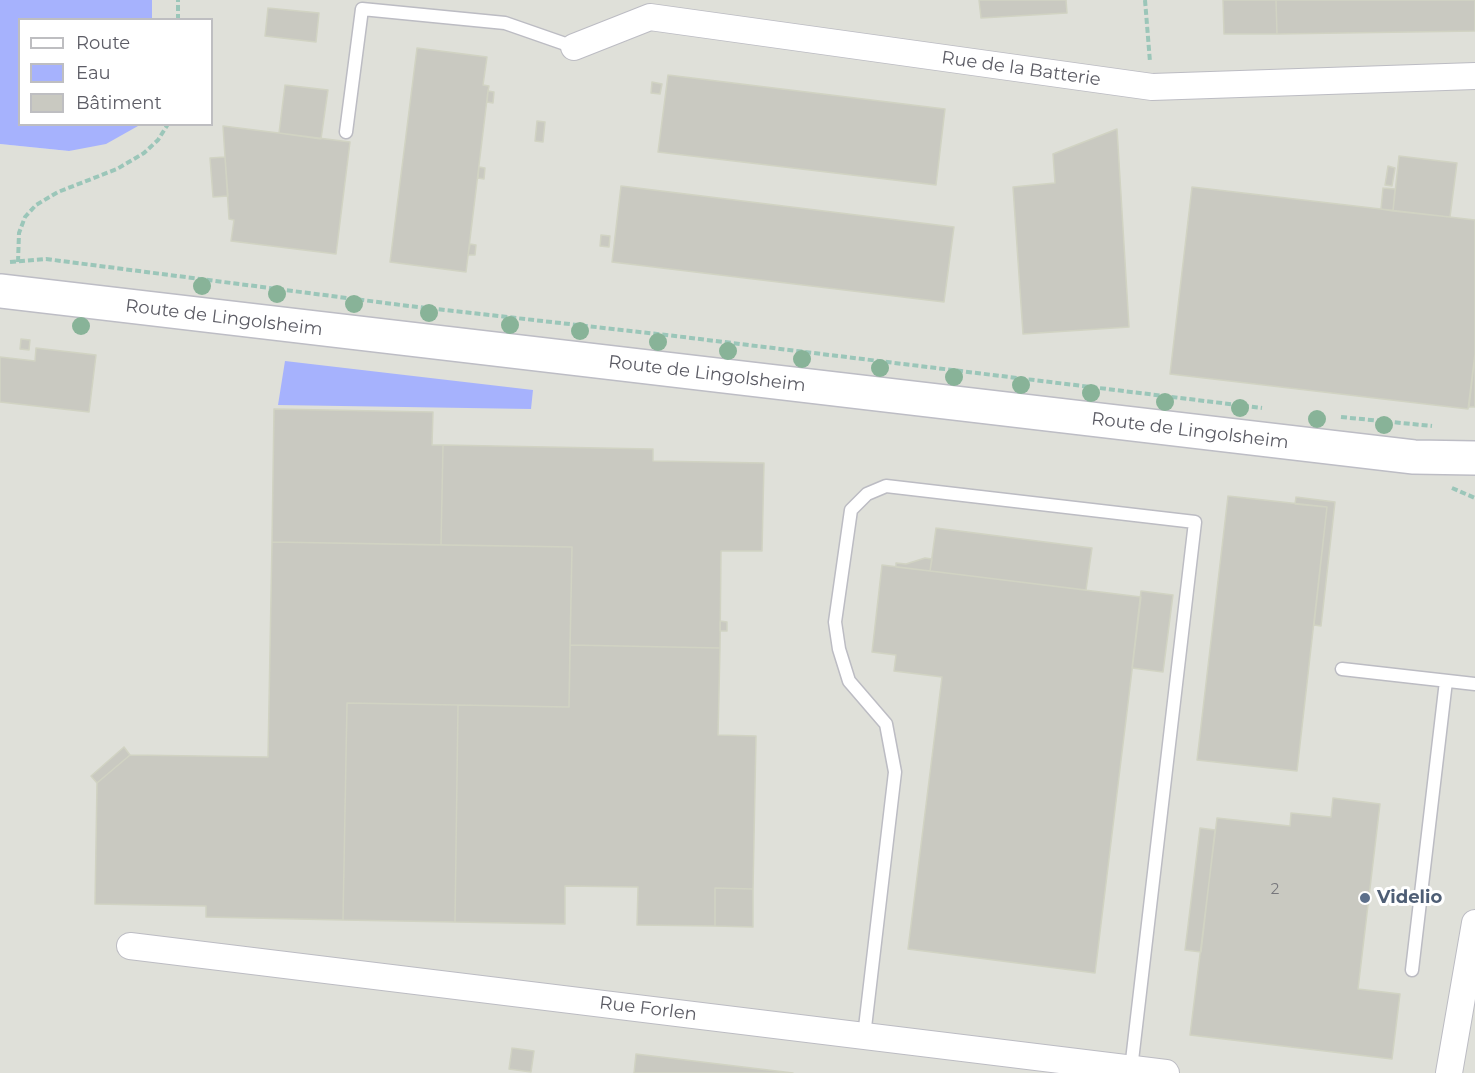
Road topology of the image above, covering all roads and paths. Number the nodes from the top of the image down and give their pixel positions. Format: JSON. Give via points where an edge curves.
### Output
{"nodes":[{"id":1,"x":178,"y":0,"type":"edge"},
{"id":2,"x":1145,"y":0,"type":"edge"},
{"id":3,"x":178,"y":18,"type":"edge"},
{"id":4,"x":574,"y":46,"type":"joint"},
{"id":5,"x":1475,"y":76,"type":"edge"},
{"id":6,"x":1152,"y":87,"type":"junction"},
{"id":7,"x":167,"y":126,"type":"edge"},
{"id":8,"x":346,"y":132,"type":"dead end"},
{"id":9,"x":18,"y":261,"type":"junction"},
{"id":10,"x":0,"y":262,"type":"edge"},
{"id":11,"x":7,"y":292,"type":"edge"},
{"id":12,"x":1272,"y":409,"type":"dead end"},
{"id":13,"x":1339,"y":417,"type":"dead end"},
{"id":14,"x":1440,"y":427,"type":"dead end"},
{"id":15,"x":1414,"y":458,"type":"junction"},
{"id":16,"x":1475,"y":458,"type":"edge"},
{"id":17,"x":1475,"y":476,"type":"edge"},
{"id":18,"x":1342,"y":669,"type":"dead end"},
{"id":19,"x":1446,"y":681,"type":"junction"},
{"id":20,"x":1475,"y":684,"type":"edge"},
{"id":21,"x":1475,"y":923,"type":"edge"},
{"id":22,"x":130,"y":946,"type":"dead end"},
{"id":23,"x":1412,"y":970,"type":"dead end"},
{"id":24,"x":864,"y":1036,"type":"junction"},
{"id":25,"x":1131,"y":1069,"type":"junction"},
{"id":26,"x":1167,"y":1073,"type":"edge"},
{"id":27,"x":1449,"y":1073,"type":"edge"}],
"edges":[{"from":1,"to":3,"type":"path"},
{"from":2,"to":6,"type":"path"},
{"from":4,"to":6,"type":"street","name":"Rue de la Batterie","via":[[650,17]]},
{"from":4,"to":8,"type":"lane","via":[[505,23],[362,9]]},
{"from":5,"to":6,"type":"street","name":"Rue de la Batterie"},
{"from":7,"to":9,"type":"path","via":[[158,140],[126,164],[36,205],[19,233]]},
{"from":9,"to":10,"type":"path"},
{"from":9,"to":11,"type":"path"},
{"from":9,"to":12,"type":"path","via":[[46,259]]},
{"from":11,"to":15,"type":"main road","name":"Route de Lingolsheim"},
{"from":13,"to":14,"type":"path"},
{"from":15,"to":16,"type":"main road"},
{"from":15,"to":17,"type":"main road"},
{"from":18,"to":19,"type":"lane"},
{"from":19,"to":20,"type":"lane"},
{"from":19,"to":23,"type":"lane"},
{"from":21,"to":27,"type":"street"},
{"from":22,"to":24,"type":"street","name":"Rue Forlen"},
{"from":24,"to":25,"type":"street","name":"Rue Forlen"},
{"from":24,"to":25,"type":"lane","via":[[895,772],[886,723],[849,681],[839,649],[835,622],[851,510],[867,494],[886,486],[1195,522]]},
{"from":25,"to":26,"type":"street","name":"Rue Forlen"}]}
